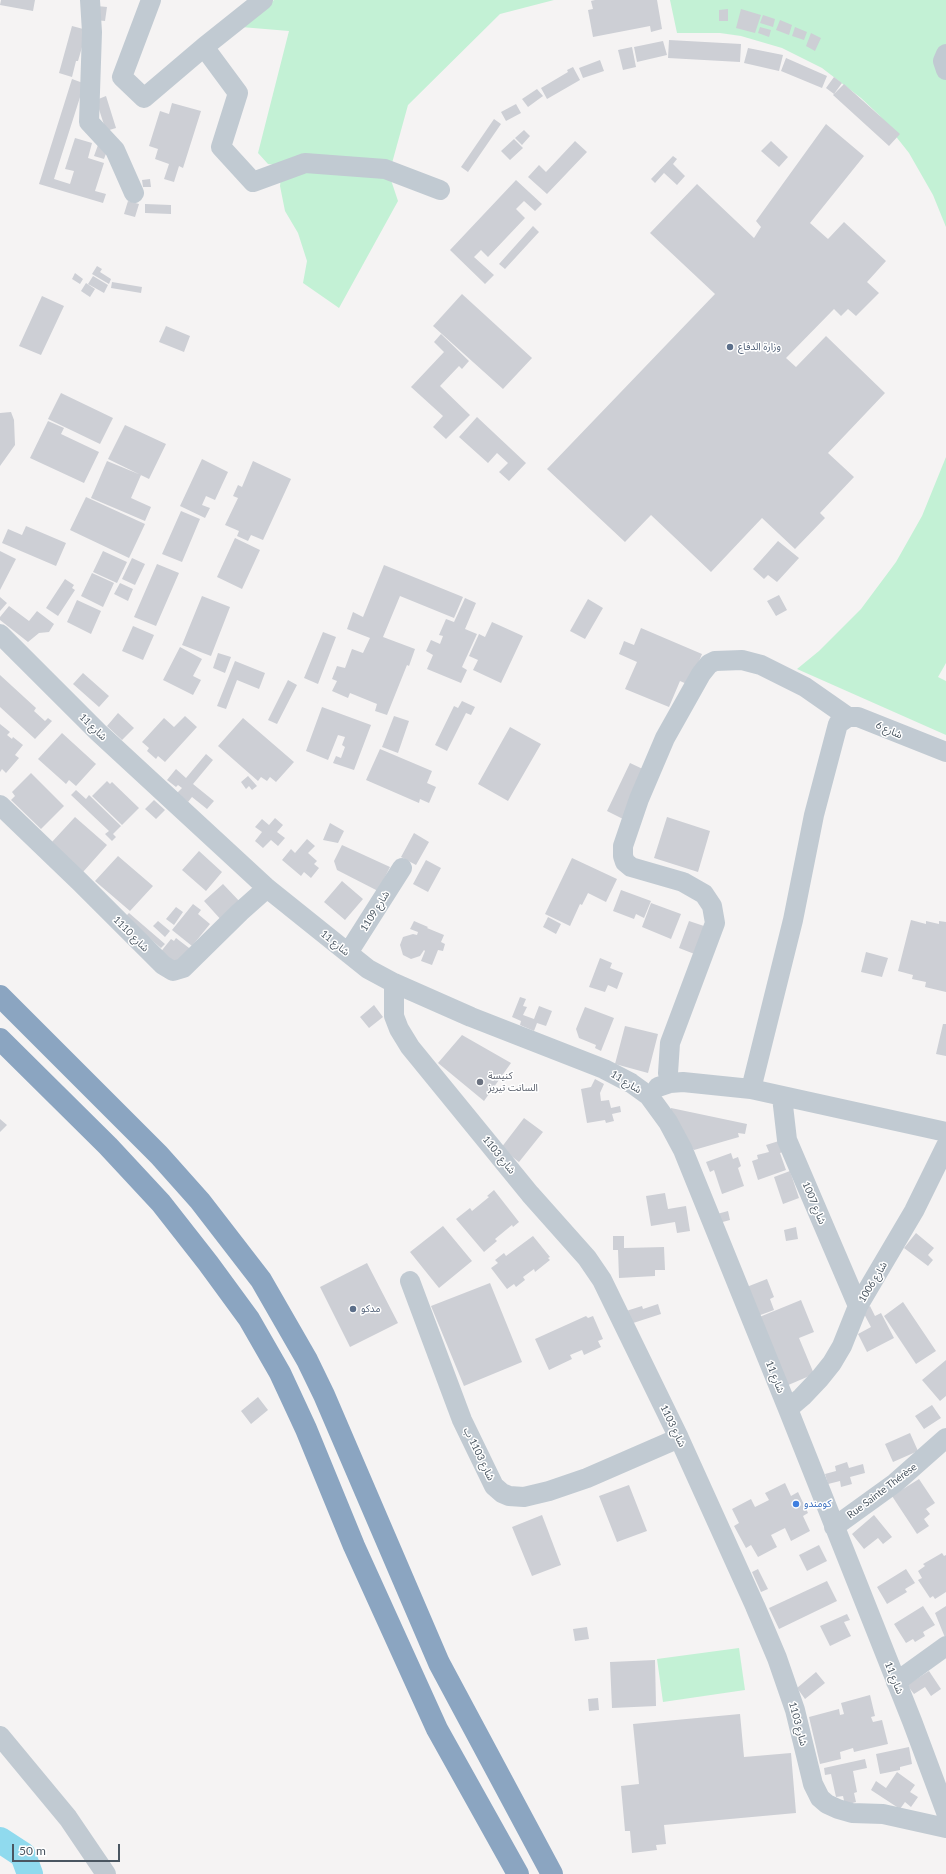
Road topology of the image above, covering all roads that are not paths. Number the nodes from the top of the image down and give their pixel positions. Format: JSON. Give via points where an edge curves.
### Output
{"nodes":[{"id":1,"x":90,"y":0,"type":"edge"},
{"id":2,"x":151,"y":0,"type":"edge"},
{"id":3,"x":263,"y":0,"type":"edge"},
{"id":4,"x":204,"y":47,"type":"junction"},
{"id":5,"x":946,"y":54,"type":"edge"},
{"id":6,"x":946,"y":70,"type":"edge"},
{"id":7,"x":440,"y":190,"type":"dead end"},
{"id":8,"x":134,"y":192,"type":"dead end"},
{"id":9,"x":0,"y":634,"type":"edge"},
{"id":10,"x":842,"y":723,"type":"junction"},
{"id":11,"x":946,"y":752,"type":"edge"},
{"id":12,"x":0,"y":805,"type":"edge"},
{"id":13,"x":402,"y":868,"type":"dead end"},
{"id":14,"x":267,"y":888,"type":"junction"},
{"id":15,"x":348,"y":953,"type":"junction"},
{"id":16,"x":394,"y":983,"type":"junction"},
{"id":17,"x":0,"y":996,"type":"edge"},
{"id":18,"x":0,"y":1040,"type":"edge"},
{"id":19,"x":670,"y":1083,"type":"junction"},
{"id":20,"x":751,"y":1090,"type":"junction"},
{"id":21,"x":649,"y":1096,"type":"junction"},
{"id":22,"x":782,"y":1097,"type":"junction"},
{"id":23,"x":946,"y":1132,"type":"edge"},
{"id":24,"x":946,"y":1146,"type":"edge"},
{"id":25,"x":410,"y":1281,"type":"dead end"},
{"id":26,"x":858,"y":1306,"type":"junction"},
{"id":27,"x":788,"y":1409,"type":"junction"},
{"id":28,"x":679,"y":1438,"type":"junction"},
{"id":29,"x":946,"y":1438,"type":"edge"},
{"id":30,"x":834,"y":1527,"type":"junction"},
{"id":31,"x":946,"y":1646,"type":"edge"},
{"id":32,"x":896,"y":1682,"type":"junction"},
{"id":33,"x":0,"y":1736,"type":"edge"},
{"id":34,"x":946,"y":1812,"type":"edge"},
{"id":35,"x":946,"y":1828,"type":"edge"},
{"id":36,"x":106,"y":1874,"type":"edge"},
{"id":37,"x":518,"y":1874,"type":"edge"},
{"id":38,"x":552,"y":1874,"type":"edge"}],
"edges":[{"from":1,"to":8,"type":"street","via":[[92,32],[89,122],[115,150]]},
{"from":2,"to":4,"type":"street","via":[[122,77],[144,98]]},
{"from":3,"to":4,"type":"street"},
{"from":4,"to":7,"type":"street","via":[[238,93],[221,147],[253,182],[305,163],[385,169]]},
{"from":5,"to":6,"type":"street","via":[[943,62]]},
{"from":9,"to":14,"type":"street","name":"شارع 11","via":[[98,732]]},
{"from":10,"to":11,"type":"street","name":"شارع 6","via":[[858,717]]},
{"from":10,"to":19,"type":"street","via":[[806,687],[761,665],[742,660],[716,661],[709,664],[695,683],[665,738],[639,799],[623,846],[623,856],[631,867],[683,882],[704,894],[712,906],[715,923],[670,1043]]},
{"from":10,"to":20,"type":"street","via":[[814,815],[793,920]]},
{"from":12,"to":14,"type":"street","name":"شارع 1110","via":[[163,965],[173,971],[183,968]]},
{"from":13,"to":15,"type":"street","name":"شارع 1109"},
{"from":14,"to":15,"type":"street","name":"شارع 11"},
{"from":15,"to":16,"type":"street","name":"شارع 11"},
{"from":16,"to":21,"type":"street","name":"شارع 11","via":[[471,1017],[604,1069]]},
{"from":16,"to":28,"type":"street","name":"شارع 1103","via":[[394,1016],[398,1029],[530,1194],[587,1258],[602,1280]]},
{"from":17,"to":38,"type":"highway","via":[[159,1155],[200,1201],[260,1280],[307,1360],[324,1395],[439,1663]]},
{"from":18,"to":37,"type":"highway","via":[[108,1146],[160,1203],[249,1319],[280,1373],[306,1429],[354,1546],[437,1729]]},
{"from":19,"to":20,"type":"street","via":[[699,1083]]},
{"from":19,"to":21,"type":"street","via":[[657,1087]]},
{"from":20,"to":22,"type":"street"},
{"from":21,"to":27,"type":"street","name":"شارع 11","via":[[668,1122],[683,1150]]},
{"from":22,"to":23,"type":"street"},
{"from":22,"to":26,"type":"street","name":"شارع 1007","via":[[787,1140]]},
{"from":24,"to":26,"type":"street","name":"شارع 1006","via":[[914,1211]]},
{"from":25,"to":28,"type":"street","name":"شارع 1103 ب","via":[[462,1420],[494,1486],[502,1493],[524,1497],[549,1491],[587,1478]]},
{"from":26,"to":27,"type":"street","name":"شارع 1006","via":[[842,1346],[832,1363]]},
{"from":27,"to":30,"type":"street","name":"شارع 11"},
{"from":28,"to":35,"type":"street","name":"شارع 1103","via":[[777,1658],[795,1710],[813,1784],[820,1798],[827,1804],[852,1813],[883,1814]]},
{"from":29,"to":30,"type":"street","name":"Rue Sainte Thérèse","via":[[895,1483]]},
{"from":30,"to":32,"type":"street","name":"شارع 11"},
{"from":31,"to":32,"type":"street"},
{"from":32,"to":34,"type":"street","name":"شارع 11"},
{"from":33,"to":36,"type":"street","via":[[68,1818]]}]}
